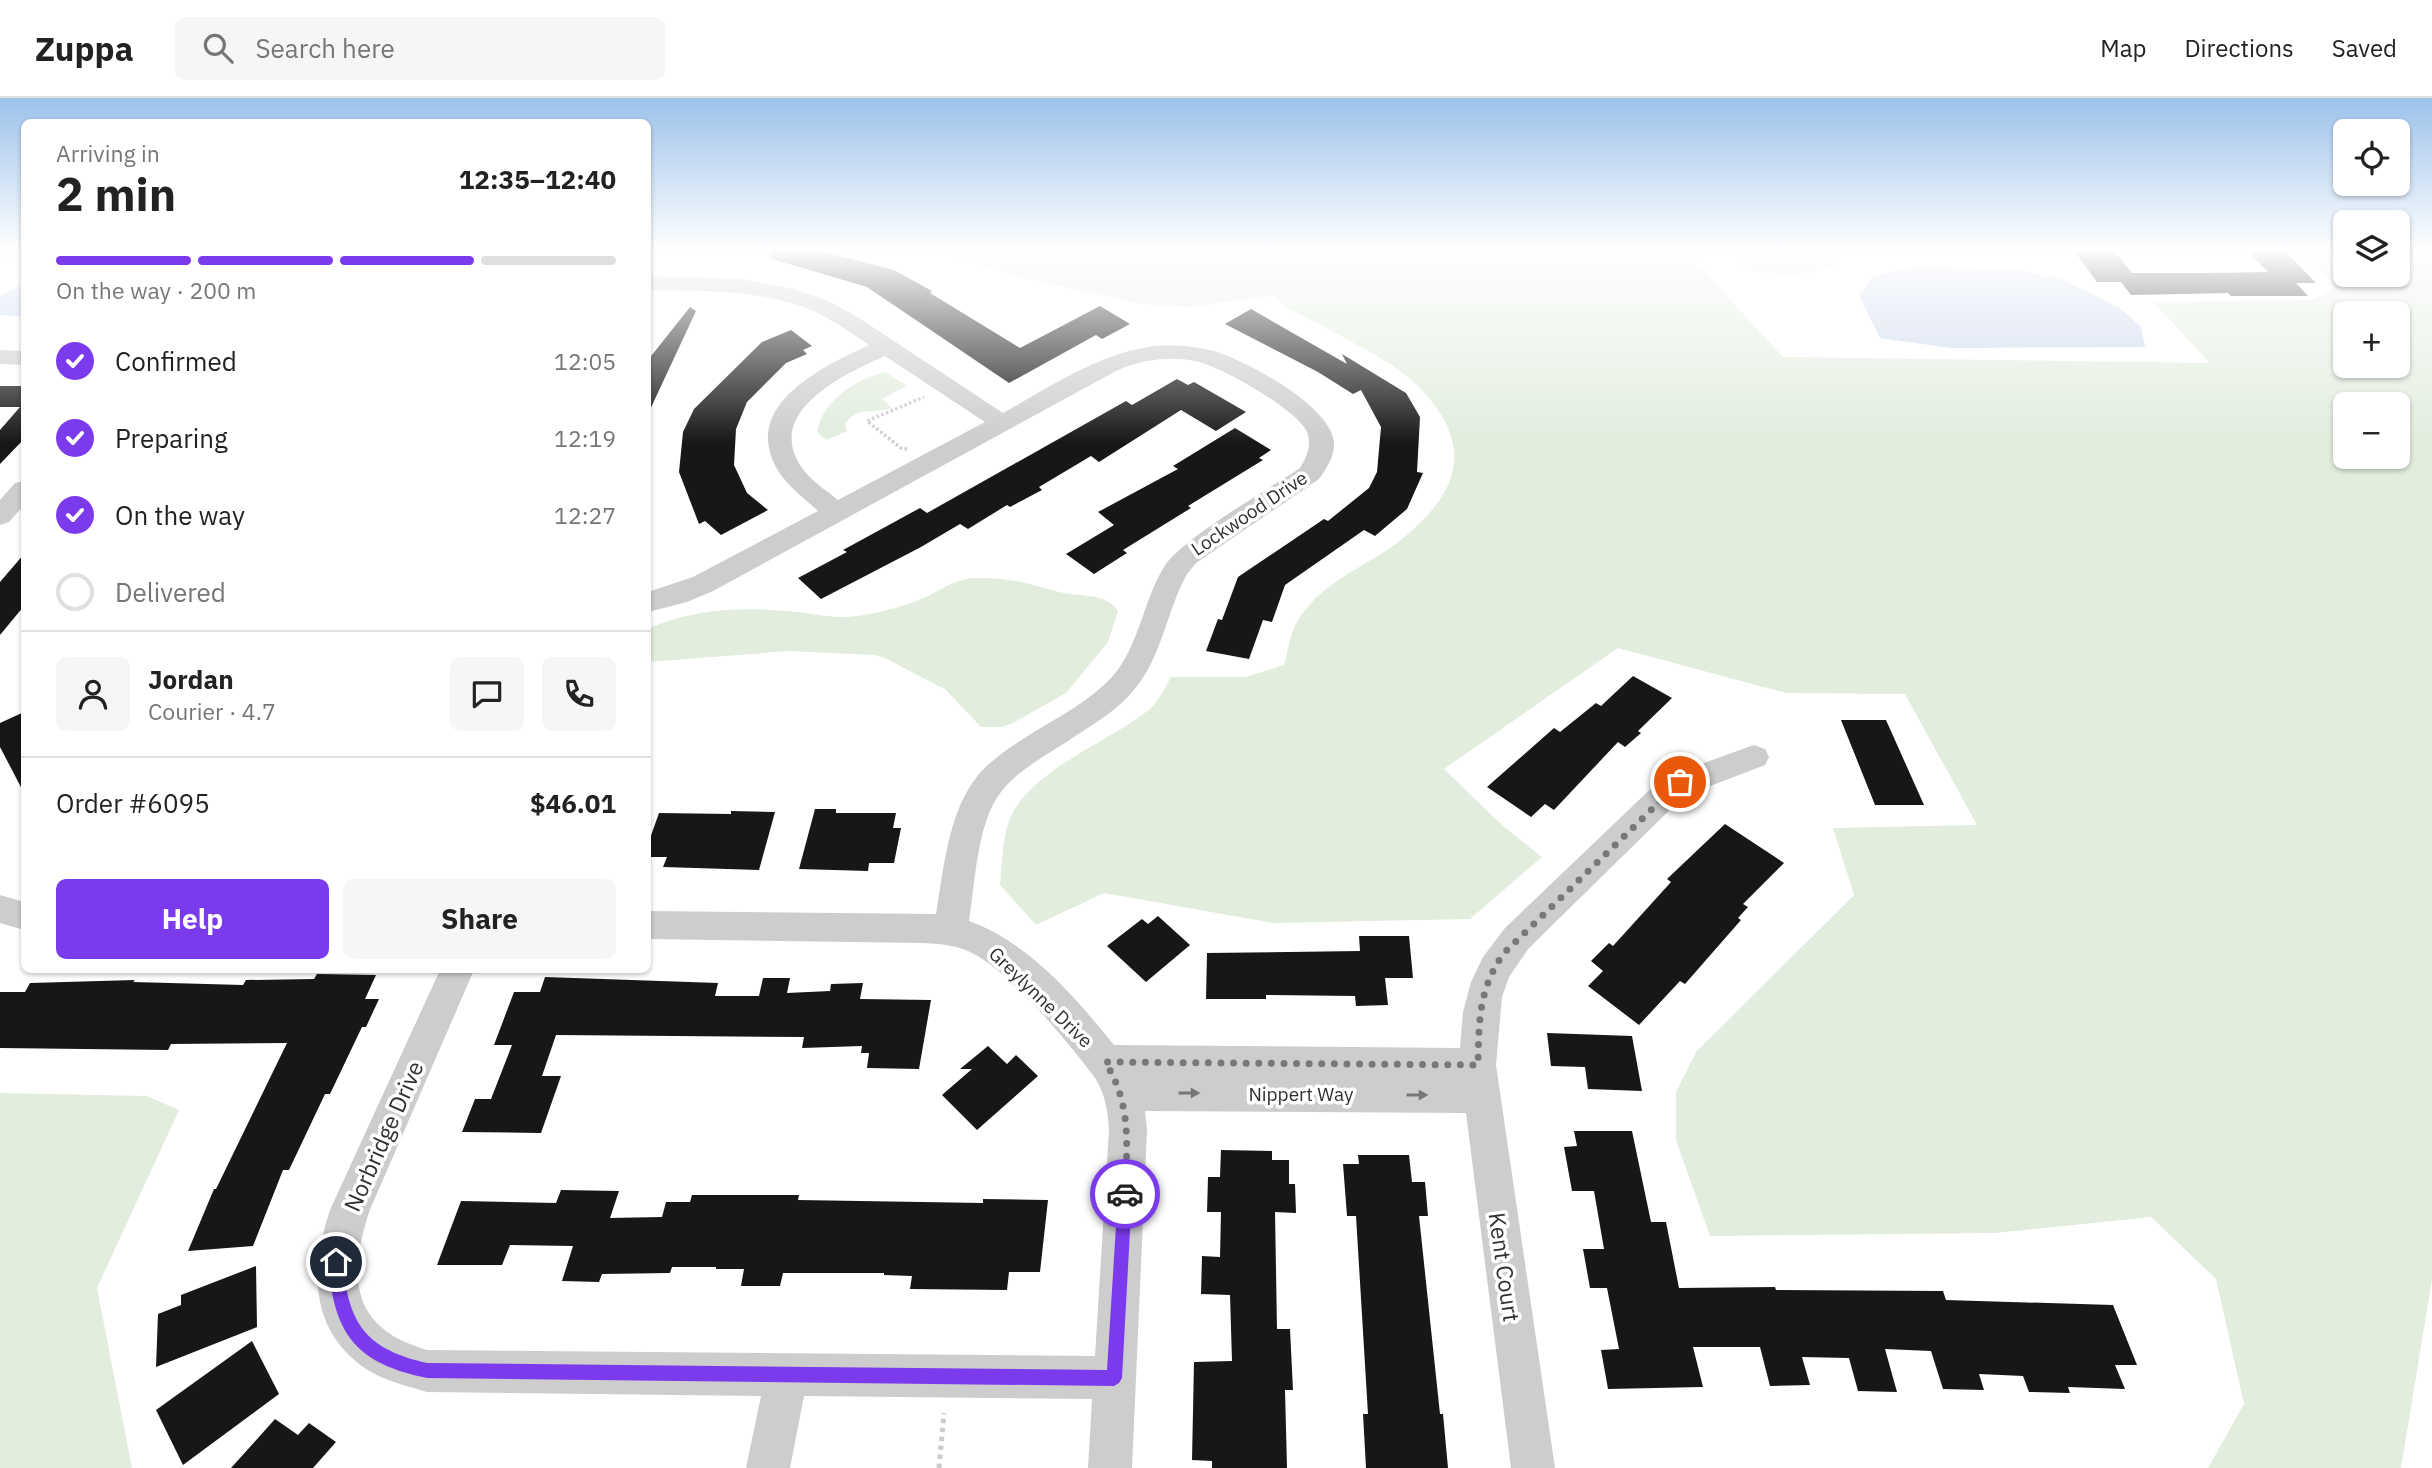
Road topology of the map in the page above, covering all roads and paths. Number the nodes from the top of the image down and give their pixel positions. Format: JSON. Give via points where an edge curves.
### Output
{"nodes":[{"id":1,"x":837,"y":315,"type":"edge"},
{"id":2,"x":887,"y":346,"type":"junction"},
{"id":3,"x":0,"y":358,"type":"edge"},
{"id":4,"x":21,"y":358,"type":"edge"},
{"id":5,"x":928,"y":390,"type":"dead end"},
{"id":6,"x":1002,"y":423,"type":"junction"},
{"id":7,"x":911,"y":458,"type":"dead end"},
{"id":8,"x":836,"y":512,"type":"junction"},
{"id":9,"x":651,"y":601,"type":"edge"},
{"id":10,"x":1754,"y":757,"type":"dead end"},
{"id":11,"x":0,"y":909,"type":"edge"},
{"id":12,"x":21,"y":915,"type":"edge"},
{"id":13,"x":651,"y":925,"type":"edge"},
{"id":14,"x":950,"y":930,"type":"junction"},
{"id":15,"x":456,"y":973,"type":"edge"},
{"id":16,"x":1113,"y":1077,"type":"junction"},
{"id":17,"x":1480,"y":1080,"type":"junction"},
{"id":18,"x":787,"y":1374,"type":"junction"},
{"id":19,"x":1114,"y":1378,"type":"junction"},
{"id":20,"x":944,"y":1413,"type":"dead end"},
{"id":21,"x":768,"y":1468,"type":"edge"},
{"id":22,"x":939,"y":1468,"type":"edge"},
{"id":23,"x":1110,"y":1468,"type":"edge"},
{"id":24,"x":1532,"y":1468,"type":"edge"}],
"edges":[{"from":1,"to":2,"type":"street"},
{"from":2,"to":6,"type":"street"},
{"from":2,"to":8,"type":"street","via":[[812,385],[793,404],[782,426],[781,448],[790,469]]},
{"from":3,"to":4,"type":"street"},
{"from":5,"to":7,"type":"path","via":[[924,398],[867,421],[901,449],[911,449]]},
{"from":6,"to":8,"type":"street","name":"Lockwood Drive"},
{"from":6,"to":14,"type":"street","name":"Lockwood Drive","via":[[1121,360],[1180,352],[1222,362],[1294,404],[1316,425],[1322,449],[1317,464],[1301,482],[1181,562],[1135,666],[1118,689],[989,784],[972,818]]},
{"from":8,"to":9,"type":"street","name":"Lockwood Drive","via":[[694,588]]},
{"from":10,"to":17,"type":"street","name":"Kent Court","via":[[1673,788],[1510,945],[1493,970],[1482,999],[1478,1019]]},
{"from":11,"to":12,"type":"street"},
{"from":13,"to":14,"type":"street","name":"Greylynne Drive"},
{"from":14,"to":16,"type":"street","name":"Greylynne Drive","via":[[1001,953]]},
{"from":15,"to":18,"type":"street","name":"Norbridge Drive","via":[[340,1237],[337,1287],[353,1331],[379,1354],[427,1371]]},
{"from":16,"to":17,"type":"street","name":"Nippert Way"},
{"from":16,"to":19,"type":"street","via":[[1126,1114],[1128,1139]]},
{"from":17,"to":24,"type":"street","name":"Kent Court"},
{"from":18,"to":19,"type":"street","name":"Norbridge Drive"},
{"from":18,"to":21,"type":"street"},
{"from":19,"to":23,"type":"street"},
{"from":20,"to":22,"type":"path"}]}
